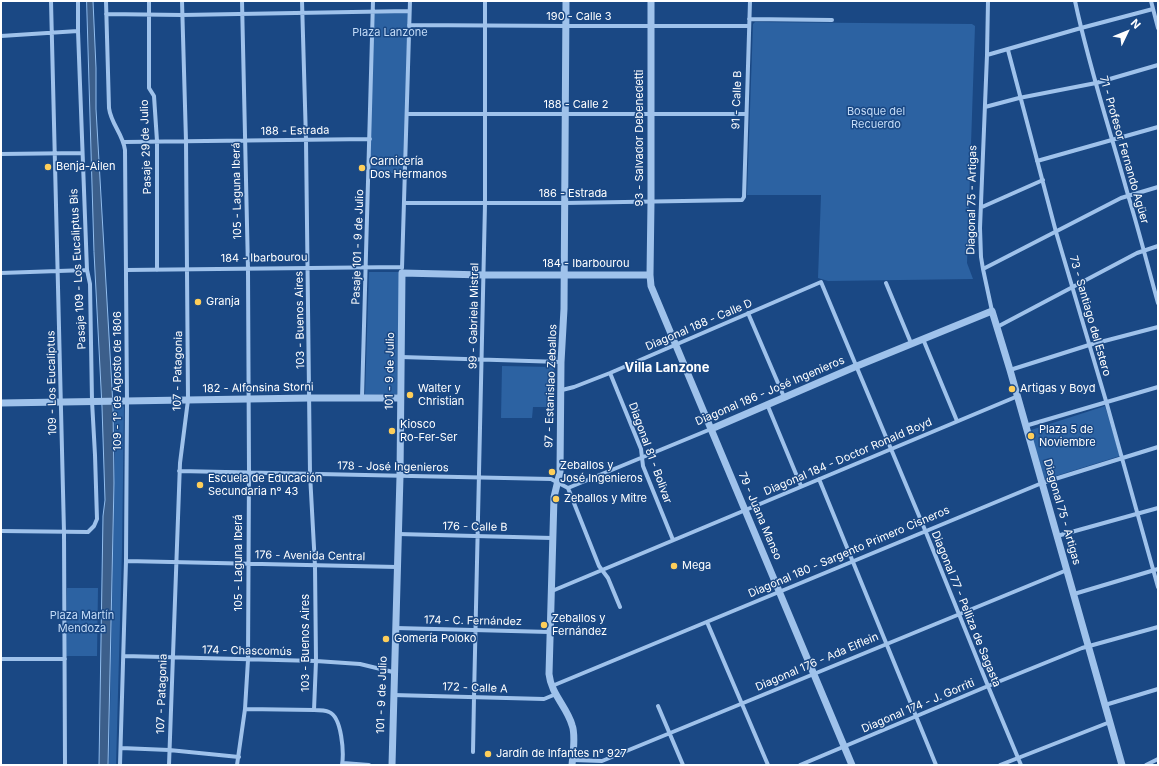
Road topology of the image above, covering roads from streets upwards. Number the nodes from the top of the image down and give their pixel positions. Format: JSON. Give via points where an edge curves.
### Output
{"nodes":[{"id":1,"x":52,"y":1,"type":"edge"},
{"id":2,"x":78,"y":1,"type":"edge"},
{"id":3,"x":106,"y":1,"type":"edge"},
{"id":4,"x":148,"y":1,"type":"edge"},
{"id":5,"x":182,"y":1,"type":"edge"},
{"id":6,"x":242,"y":1,"type":"edge"},
{"id":7,"x":302,"y":1,"type":"edge"},
{"id":8,"x":373,"y":1,"type":"edge"},
{"id":9,"x":410,"y":1,"type":"edge"},
{"id":10,"x":484,"y":1,"type":"edge"},
{"id":11,"x":566,"y":1,"type":"edge"},
{"id":12,"x":651,"y":1,"type":"edge"},
{"id":13,"x":750,"y":1,"type":"edge"},
{"id":14,"x":988,"y":1,"type":"edge"},
{"id":15,"x":1076,"y":1,"type":"edge"},
{"id":16,"x":1151,"y":1,"type":"edge"},
{"id":17,"x":1153,"y":8,"type":"junction"},
{"id":18,"x":409,"y":11,"type":"junction"},
{"id":19,"x":372,"y":12,"type":"junction"},
{"id":20,"x":302,"y":13,"type":"junction"},
{"id":21,"x":106,"y":14,"type":"junction"},
{"id":22,"x":149,"y":14,"type":"junction"},
{"id":23,"x":243,"y":14,"type":"junction"},
{"id":24,"x":182,"y":15,"type":"junction"},
{"id":25,"x":750,"y":19,"type":"junction"},
{"id":26,"x":832,"y":20,"type":"dead end"},
{"id":27,"x":409,"y":24,"type":"junction"},
{"id":28,"x":485,"y":25,"type":"junction"},
{"id":29,"x":566,"y":26,"type":"junction"},
{"id":30,"x":651,"y":26,"type":"junction"},
{"id":31,"x":749,"y":26,"type":"junction"},
{"id":32,"x":1081,"y":28,"type":"junction"},
{"id":33,"x":1158,"y":28,"type":"edge"},
{"id":34,"x":78,"y":32,"type":"junction"},
{"id":35,"x":53,"y":33,"type":"junction"},
{"id":36,"x":1,"y":36,"type":"edge"},
{"id":37,"x":1008,"y":50,"type":"junction"},
{"id":38,"x":988,"y":56,"type":"junction"},
{"id":39,"x":1158,"y":65,"type":"edge"},
{"id":40,"x":1096,"y":83,"type":"junction"},
{"id":41,"x":1020,"y":98,"type":"junction"},
{"id":42,"x":985,"y":107,"type":"junction"},
{"id":43,"x":407,"y":114,"type":"junction"},
{"id":44,"x":486,"y":114,"type":"junction"},
{"id":45,"x":746,"y":114,"type":"junction"},
{"id":46,"x":565,"y":115,"type":"junction"},
{"id":47,"x":651,"y":115,"type":"junction"},
{"id":48,"x":1158,"y":126,"type":"edge"},
{"id":49,"x":370,"y":139,"type":"junction"},
{"id":50,"x":306,"y":140,"type":"junction"},
{"id":51,"x":1112,"y":140,"type":"junction"},
{"id":52,"x":157,"y":141,"type":"junction"},
{"id":53,"x":186,"y":141,"type":"junction"},
{"id":54,"x":245,"y":141,"type":"junction"},
{"id":55,"x":124,"y":142,"type":"junction"},
{"id":56,"x":82,"y":152,"type":"junction"},
{"id":57,"x":56,"y":153,"type":"junction"},
{"id":58,"x":1,"y":154,"type":"edge"},
{"id":59,"x":1037,"y":162,"type":"junction"},
{"id":60,"x":1042,"y":180,"type":"junction"},
{"id":61,"x":1158,"y":186,"type":"edge"},
{"id":62,"x":1128,"y":195,"type":"junction"},
{"id":63,"x":742,"y":200,"type":"joint"},
{"id":64,"x":651,"y":202,"type":"junction"},
{"id":65,"x":404,"y":203,"type":"junction"},
{"id":66,"x":565,"y":203,"type":"junction"},
{"id":67,"x":485,"y":204,"type":"junction"},
{"id":68,"x":982,"y":207,"type":"junction"},
{"id":69,"x":1056,"y":232,"type":"junction"},
{"id":70,"x":1158,"y":246,"type":"edge"},
{"id":71,"x":1143,"y":250,"type":"junction"},
{"id":72,"x":308,"y":268,"type":"junction"},
{"id":73,"x":366,"y":268,"type":"junction"},
{"id":74,"x":248,"y":269,"type":"junction"},
{"id":75,"x":983,"y":269,"type":"junction"},
{"id":76,"x":87,"y":270,"type":"junction"},
{"id":77,"x":126,"y":270,"type":"junction"},
{"id":78,"x":157,"y":270,"type":"junction"},
{"id":79,"x":187,"y":270,"type":"junction"},
{"id":80,"x":402,"y":270,"type":"junction"},
{"id":81,"x":58,"y":271,"type":"junction"},
{"id":82,"x":1,"y":273,"type":"edge"},
{"id":83,"x":484,"y":275,"type":"junction"},
{"id":84,"x":650,"y":275,"type":"junction"},
{"id":85,"x":565,"y":276,"type":"junction"},
{"id":86,"x":821,"y":282,"type":"joint"},
{"id":87,"x":886,"y":283,"type":"dead end"},
{"id":88,"x":1072,"y":288,"type":"junction"},
{"id":89,"x":1158,"y":303,"type":"edge"},
{"id":90,"x":992,"y":311,"type":"junction"},
{"id":91,"x":748,"y":313,"type":"junction"},
{"id":92,"x":998,"y":327,"type":"junction"},
{"id":93,"x":1158,"y":327,"type":"edge"},
{"id":94,"x":923,"y":339,"type":"junction"},
{"id":95,"x":911,"y":343,"type":"junction"},
{"id":96,"x":676,"y":344,"type":"junction"},
{"id":97,"x":1089,"y":345,"type":"junction"},
{"id":98,"x":401,"y":357,"type":"junction"},
{"id":99,"x":482,"y":359,"type":"junction"},
{"id":100,"x":561,"y":362,"type":"junction"},
{"id":101,"x":857,"y":366,"type":"junction"},
{"id":102,"x":1010,"y":370,"type":"junction"},
{"id":103,"x":610,"y":373,"type":"junction"},
{"id":104,"x":1158,"y":387,"type":"edge"},
{"id":105,"x":562,"y":390,"type":"junction"},
{"id":106,"x":1018,"y":396,"type":"junction"},
{"id":107,"x":784,"y":397,"type":"junction"},
{"id":108,"x":310,"y":398,"type":"junction"},
{"id":109,"x":362,"y":398,"type":"junction"},
{"id":110,"x":400,"y":398,"type":"junction"},
{"id":111,"x":249,"y":399,"type":"junction"},
{"id":112,"x":188,"y":400,"type":"junction"},
{"id":113,"x":96,"y":401,"type":"junction"},
{"id":114,"x":127,"y":401,"type":"junction"},
{"id":115,"x":61,"y":402,"type":"junction"},
{"id":116,"x":1106,"y":402,"type":"junction"},
{"id":117,"x":1,"y":403,"type":"edge"},
{"id":118,"x":767,"y":404,"type":"junction"},
{"id":119,"x":957,"y":421,"type":"junction"},
{"id":120,"x":1026,"y":426,"type":"junction"},
{"id":121,"x":712,"y":429,"type":"junction"},
{"id":122,"x":1158,"y":447,"type":"edge"},
{"id":123,"x":891,"y":449,"type":"junction"},
{"id":124,"x":642,"y":457,"type":"junction"},
{"id":125,"x":1122,"y":458,"type":"junction"},
{"id":126,"x":179,"y":471,"type":"junction"},
{"id":127,"x":249,"y":473,"type":"junction"},
{"id":128,"x":310,"y":474,"type":"junction"},
{"id":129,"x":400,"y":476,"type":"junction"},
{"id":130,"x":479,"y":478,"type":"junction"},
{"id":131,"x":819,"y":479,"type":"junction"},
{"id":132,"x":558,"y":482,"type":"junction"},
{"id":133,"x":1042,"y":483,"type":"junction"},
{"id":134,"x":802,"y":486,"type":"junction"},
{"id":135,"x":568,"y":488,"type":"junction"},
{"id":136,"x":1158,"y":508,"type":"edge"},
{"id":137,"x":745,"y":510,"type":"junction"},
{"id":138,"x":1137,"y":514,"type":"junction"},
{"id":139,"x":925,"y":530,"type":"junction"},
{"id":140,"x":1,"y":531,"type":"edge"},
{"id":141,"x":64,"y":532,"type":"junction"},
{"id":142,"x":398,"y":534,"type":"junction"},
{"id":143,"x":478,"y":536,"type":"junction"},
{"id":144,"x":1057,"y":536,"type":"junction"},
{"id":145,"x":552,"y":538,"type":"junction"},
{"id":146,"x":673,"y":540,"type":"junction"},
{"id":147,"x":126,"y":560,"type":"junction"},
{"id":148,"x":176,"y":561,"type":"junction"},
{"id":149,"x":853,"y":561,"type":"junction"},
{"id":150,"x":248,"y":564,"type":"junction"},
{"id":151,"x":315,"y":566,"type":"junction"},
{"id":152,"x":397,"y":567,"type":"junction"},
{"id":153,"x":601,"y":570,"type":"junction"},
{"id":154,"x":1066,"y":570,"type":"junction"},
{"id":155,"x":1156,"y":570,"type":"edge"},
{"id":156,"x":1158,"y":587,"type":"edge"},
{"id":157,"x":552,"y":591,"type":"junction"},
{"id":158,"x":780,"y":591,"type":"junction"},
{"id":159,"x":1074,"y":594,"type":"junction"},
{"id":160,"x":620,"y":607,"type":"dead end"},
{"id":161,"x":958,"y":614,"type":"junction"},
{"id":162,"x":707,"y":622,"type":"junction"},
{"id":163,"x":1158,"y":627,"type":"edge"},
{"id":164,"x":396,"y":628,"type":"junction"},
{"id":165,"x":476,"y":629,"type":"junction"},
{"id":166,"x":550,"y":632,"type":"junction"},
{"id":167,"x":887,"y":643,"type":"junction"},
{"id":168,"x":1088,"y":647,"type":"junction"},
{"id":169,"x":124,"y":656,"type":"junction"},
{"id":170,"x":172,"y":658,"type":"junction"},
{"id":171,"x":1,"y":659,"type":"edge"},
{"id":172,"x":65,"y":659,"type":"junction"},
{"id":173,"x":248,"y":660,"type":"junction"},
{"id":174,"x":316,"y":661,"type":"junction"},
{"id":175,"x":393,"y":672,"type":"junction"},
{"id":176,"x":815,"y":673,"type":"junction"},
{"id":177,"x":552,"y":686,"type":"junction"},
{"id":178,"x":988,"y":686,"type":"junction"},
{"id":179,"x":1158,"y":688,"type":"edge"},
{"id":180,"x":556,"y":694,"type":"junction"},
{"id":181,"x":393,"y":695,"type":"junction"},
{"id":182,"x":474,"y":697,"type":"junction"},
{"id":183,"x":742,"y":704,"type":"junction"},
{"id":184,"x":1105,"y":705,"type":"junction"},
{"id":185,"x":658,"y":706,"type":"dead end"},
{"id":186,"x":244,"y":709,"type":"junction"},
{"id":187,"x":314,"y":710,"type":"junction"},
{"id":188,"x":916,"y":716,"type":"junction"},
{"id":189,"x":1110,"y":722,"type":"junction"},
{"id":190,"x":669,"y":734,"type":"junction"},
{"id":191,"x":845,"y":747,"type":"junction"},
{"id":192,"x":121,"y":748,"type":"junction"},
{"id":193,"x":169,"y":750,"type":"junction"},
{"id":194,"x":473,"y":752,"type":"dead end"},
{"id":195,"x":239,"y":757,"type":"junction"},
{"id":196,"x":1018,"y":757,"type":"junction"},
{"id":197,"x":1158,"y":759,"type":"edge"},
{"id":198,"x":573,"y":763,"type":"edge"},
{"id":199,"x":599,"y":763,"type":"edge"},
{"id":200,"x":342,"y":764,"type":"edge"},
{"id":201,"x":65,"y":765,"type":"edge"},
{"id":202,"x":120,"y":765,"type":"edge"},
{"id":203,"x":169,"y":765,"type":"edge"},
{"id":204,"x":237,"y":765,"type":"edge"},
{"id":205,"x":369,"y":765,"type":"edge"},
{"id":206,"x":392,"y":765,"type":"edge"},
{"id":207,"x":683,"y":765,"type":"edge"},
{"id":208,"x":768,"y":765,"type":"edge"},
{"id":209,"x":800,"y":765,"type":"edge"},
{"id":210,"x":852,"y":765,"type":"edge"},
{"id":211,"x":936,"y":765,"type":"edge"},
{"id":212,"x":1000,"y":765,"type":"edge"},
{"id":213,"x":1021,"y":765,"type":"edge"},
{"id":214,"x":1122,"y":765,"type":"edge"},
{"id":215,"x":1146,"y":765,"type":"edge"}],
"edges":[{"from":1,"to":35,"type":"street","name":"109 - Los Eucaliptus"},
{"from":2,"to":34,"type":"street","name":"Pasaje 109 - Los Eucaliptus Bis"},
{"from":3,"to":21,"type":"street","name":"109 - 1° de Agosto de 1806"},
{"from":4,"to":22,"type":"street","name":"Pasaje 29 de Julio"},
{"from":5,"to":24,"type":"street","name":"107 - Patagonia"},
{"from":6,"to":23,"type":"street","name":"105 - Laguna Iberá"},
{"from":7,"to":20,"type":"street","name":"103 - Buenos Aires"},
{"from":8,"to":19,"type":"street","name":"Pasaje 101 - 9 de Julio"},
{"from":9,"to":18,"type":"street","name":"101 - 9 de Julio"},
{"from":10,"to":28,"type":"street","name":"99 - Gabriela Mistral"},
{"from":11,"to":29,"type":"street","name":"97 - Estanislao Zeballos"},
{"from":12,"to":30,"type":"street","name":"93 - Salvador Debenedetti"},
{"from":13,"to":25,"type":"street","name":"91 - Calle B"},
{"from":14,"to":38,"type":"street","name":"Diagonal 75 - Artigas"},
{"from":15,"to":32,"type":"street","name":"71 - Profesor Fernando Agüer"},
{"from":16,"to":17,"type":"street"},
{"from":17,"to":32,"type":"street"},
{"from":17,"to":33,"type":"street"},
{"from":18,"to":19,"type":"street"},
{"from":18,"to":27,"type":"street","name":"101 - 9 de Julio"},
{"from":19,"to":20,"type":"street"},
{"from":19,"to":49,"type":"street","name":"Pasaje 101 - 9 de Julio"},
{"from":20,"to":23,"type":"street"},
{"from":20,"to":50,"type":"street","name":"103 - Buenos Aires"},
{"from":21,"to":22,"type":"street"},
{"from":21,"to":55,"type":"street","name":"109 - 1° de Agosto de 1806","via":[[109,108],[111,119]]},
{"from":22,"to":24,"type":"street"},
{"from":22,"to":52,"type":"street","name":"Pasaje 29 de Julio","via":[[149,88],[154,96]]},
{"from":23,"to":24,"type":"street"},
{"from":23,"to":54,"type":"street","name":"105 - Laguna Iberá"},
{"from":24,"to":53,"type":"street","name":"107 - Patagonia"},
{"from":25,"to":26,"type":"street"},
{"from":25,"to":31,"type":"street","name":"91 - Calle B"},
{"from":27,"to":28,"type":"street","name":"190 - Calle 3"},
{"from":27,"to":43,"type":"street","name":"101 - 9 de Julio"},
{"from":28,"to":29,"type":"street","name":"190 - Calle 3"},
{"from":28,"to":44,"type":"street","name":"99 - Gabriela Mistral"},
{"from":29,"to":30,"type":"street","name":"190 - Calle 3"},
{"from":29,"to":46,"type":"street","name":"97 - Estanislao Zeballos"},
{"from":30,"to":31,"type":"street","name":"190 - Calle 3"},
{"from":30,"to":47,"type":"street","name":"93 - Salvador Debenedetti"},
{"from":31,"to":45,"type":"street","name":"91 - Calle B"},
{"from":32,"to":37,"type":"street"},
{"from":32,"to":40,"type":"street","name":"71 - Profesor Fernando Agüer"},
{"from":34,"to":35,"type":"street"},
{"from":34,"to":56,"type":"street","name":"Pasaje 109 - Los Eucaliptus Bis"},
{"from":35,"to":36,"type":"street"},
{"from":35,"to":57,"type":"street","name":"109 - Los Eucaliptus"},
{"from":37,"to":38,"type":"street"},
{"from":37,"to":41,"type":"street","name":"73 - Santiago del Estero"},
{"from":38,"to":42,"type":"street","name":"Diagonal 75 - Artigas"},
{"from":39,"to":40,"type":"street"},
{"from":40,"to":41,"type":"street"},
{"from":40,"to":51,"type":"street","name":"71 - Profesor Fernando Agüer"},
{"from":41,"to":42,"type":"street"},
{"from":41,"to":59,"type":"street","name":"73 - Santiago del Estero"},
{"from":42,"to":68,"type":"street","name":"Diagonal 75 - Artigas"},
{"from":43,"to":44,"type":"street","name":"188 - Calle 2"},
{"from":43,"to":65,"type":"street","name":"101 - 9 de Julio"},
{"from":44,"to":46,"type":"street","name":"188 - Calle 2"},
{"from":44,"to":67,"type":"street","name":"99 - Gabriela Mistral"},
{"from":45,"to":47,"type":"street","name":"188 - Calle 2"},
{"from":45,"to":63,"type":"street","name":"91 - Calle B"},
{"from":46,"to":47,"type":"street","name":"188 - Calle 2"},
{"from":46,"to":66,"type":"street","name":"97 - Estanislao Zeballos"},
{"from":47,"to":64,"type":"street","name":"93 - Salvador Debenedetti"},
{"from":48,"to":51,"type":"street"},
{"from":49,"to":50,"type":"street","name":"188 - Estrada"},
{"from":49,"to":73,"type":"street","name":"Pasaje 101 - 9 de Julio"},
{"from":50,"to":54,"type":"street","name":"188 - Estrada"},
{"from":50,"to":72,"type":"street","name":"103 - Buenos Aires"},
{"from":51,"to":59,"type":"street"},
{"from":51,"to":62,"type":"street","name":"71 - Profesor Fernando Agüer"},
{"from":52,"to":53,"type":"street","name":"188 - Estrada"},
{"from":52,"to":55,"type":"street","name":"188 - Estrada"},
{"from":52,"to":78,"type":"street","name":"Pasaje 29 de Julio"},
{"from":53,"to":54,"type":"street","name":"188 - Estrada"},
{"from":53,"to":79,"type":"street","name":"107 - Patagonia"},
{"from":54,"to":74,"type":"street","name":"105 - Laguna Iberá"},
{"from":55,"to":77,"type":"street","name":"109 - 1° de Agosto de 1806"},
{"from":56,"to":57,"type":"street"},
{"from":56,"to":76,"type":"street","name":"Pasaje 109 - Los Eucaliptus Bis"},
{"from":57,"to":58,"type":"street"},
{"from":57,"to":81,"type":"street","name":"109 - Los Eucaliptus"},
{"from":59,"to":60,"type":"street","name":"73 - Santiago del Estero"},
{"from":60,"to":68,"type":"street"},
{"from":60,"to":69,"type":"street","name":"73 - Santiago del Estero"},
{"from":61,"to":62,"type":"street"},
{"from":62,"to":69,"type":"street"},
{"from":62,"to":71,"type":"street","name":"71 - Profesor Fernando Agüer"},
{"from":63,"to":64,"type":"street","name":"186 - Estrada"},
{"from":64,"to":66,"type":"street","name":"186 - Estrada"},
{"from":64,"to":84,"type":"street","name":"93 - Salvador Debenedetti"},
{"from":65,"to":67,"type":"street","name":"186 - Estrada"},
{"from":65,"to":80,"type":"street","name":"101 - 9 de Julio"},
{"from":66,"to":67,"type":"street","name":"186 - Estrada"},
{"from":66,"to":85,"type":"street","name":"97 - Estanislao Zeballos"},
{"from":67,"to":83,"type":"street","name":"99 - Gabriela Mistral"},
{"from":68,"to":75,"type":"street","name":"Diagonal 75 - Artigas"},
{"from":69,"to":75,"type":"street"},
{"from":69,"to":88,"type":"street","name":"73 - Santiago del Estero"},
{"from":70,"to":71,"type":"street"},
{"from":71,"to":88,"type":"street"},
{"from":71,"to":89,"type":"street","name":"71 - Profesor Fernando Agüer"},
{"from":72,"to":73,"type":"street","name":"184 - Ibarbourou"},
{"from":72,"to":74,"type":"street","name":"184 - Ibarbourou"},
{"from":72,"to":108,"type":"street","name":"103 - Buenos Aires"},
{"from":73,"to":80,"type":"street","name":"184 - Ibarbourou"},
{"from":73,"to":109,"type":"street","name":"Pasaje 101 - 9 de Julio"},
{"from":74,"to":79,"type":"street","name":"184 - Ibarbourou"},
{"from":74,"to":111,"type":"street","name":"105 - Laguna Iberá"},
{"from":75,"to":90,"type":"street","name":"Diagonal 75 - Artigas"},
{"from":76,"to":81,"type":"street"},
{"from":76,"to":113,"type":"street","name":"Pasaje 109 - Los Eucaliptus Bis","via":[[90,284]]},
{"from":77,"to":78,"type":"street","name":"184 - Ibarbourou"},
{"from":77,"to":114,"type":"street","name":"109 - 1° de Agosto de 1806"},
{"from":78,"to":79,"type":"street","name":"184 - Ibarbourou"},
{"from":79,"to":112,"type":"street","name":"107 - Patagonia"},
{"from":80,"to":83,"type":"street","name":"184 - Ibarbourou"},
{"from":80,"to":98,"type":"street","name":"101 - 9 de Julio"},
{"from":81,"to":82,"type":"street"},
{"from":81,"to":115,"type":"street","name":"109 - Los Eucaliptus"},
{"from":83,"to":85,"type":"street","name":"184 - Ibarbourou"},
{"from":83,"to":99,"type":"street","name":"99 - Gabriela Mistral"},
{"from":84,"to":85,"type":"street","name":"184 - Ibarbourou"},
{"from":84,"to":96,"type":"street","name":"79 - Juana Manso","via":[[651,286]]},
{"from":85,"to":100,"type":"street","name":"97 - Estanislao Zeballos"},
{"from":86,"to":91,"type":"street","name":"Diagonal 188 - Calle D"},
{"from":86,"to":101,"type":"street","name":"Diagonal 77 - Pelliza de Sagasta"},
{"from":87,"to":95,"type":"street"},
{"from":88,"to":92,"type":"street"},
{"from":88,"to":97,"type":"street","name":"73 - Santiago del Estero"},
{"from":90,"to":92,"type":"street","name":"Diagonal 75 - Artigas"},
{"from":90,"to":94,"type":"street","name":"Diagonal 186 - José Ingenieros"},
{"from":91,"to":96,"type":"street","name":"Diagonal 188 - Calle D"},
{"from":91,"to":107,"type":"street"},
{"from":92,"to":102,"type":"street","name":"Diagonal 75 - Artigas"},
{"from":93,"to":97,"type":"street"},
{"from":94,"to":95,"type":"street","name":"Diagonal 186 - José Ingenieros"},
{"from":94,"to":119,"type":"street"},
{"from":95,"to":101,"type":"street","name":"Diagonal 186 - José Ingenieros"},
{"from":96,"to":103,"type":"street","name":"Diagonal 188 - Calle D"},
{"from":96,"to":121,"type":"street","name":"79 - Juana Manso"},
{"from":97,"to":102,"type":"street"},
{"from":97,"to":116,"type":"street","name":"73 - Santiago del Estero"},
{"from":98,"to":99,"type":"street"},
{"from":98,"to":110,"type":"street","name":"101 - 9 de Julio"},
{"from":99,"to":100,"type":"street"},
{"from":99,"to":130,"type":"street","name":"99 - Gabriela Mistral"},
{"from":100,"to":105,"type":"street","name":"97 - Estanislao Zeballos"},
{"from":101,"to":107,"type":"street","name":"Diagonal 186 - José Ingenieros"},
{"from":101,"to":123,"type":"street","name":"Diagonal 77 - Pelliza de Sagasta"},
{"from":102,"to":106,"type":"street","name":"Diagonal 75 - Artigas"},
{"from":103,"to":105,"type":"street","name":"Diagonal 188 - Calle D"},
{"from":103,"to":124,"type":"street","name":"Diagonal 81 - Bolivar"},
{"from":104,"to":116,"type":"street"},
{"from":105,"to":132,"type":"street","name":"97 - Estanislao Zeballos"},
{"from":106,"to":119,"type":"street","name":"Diagonal 184 - Doctor Ronald Boyd"},
{"from":106,"to":120,"type":"street","name":"Diagonal 75 - Artigas"},
{"from":107,"to":118,"type":"street","name":"Diagonal 186 - José Ingenieros"},
{"from":108,"to":109,"type":"street","name":"182 - Alfonsina Storni"},
{"from":108,"to":111,"type":"street","name":"182 - Alfonsina Storni"},
{"from":108,"to":128,"type":"street","name":"103 - Buenos Aires"},
{"from":109,"to":110,"type":"street","name":"182 - Alfonsina Storni"},
{"from":110,"to":129,"type":"street","name":"101 - 9 de Julio"},
{"from":111,"to":112,"type":"street","name":"182 - Alfonsina Storni"},
{"from":111,"to":127,"type":"street","name":"105 - Laguna Iberá"},
{"from":112,"to":114,"type":"street","name":"182 - Alfonsina Storni"},
{"from":112,"to":126,"type":"street","name":"107 - Patagonia"},
{"from":113,"to":114,"type":"street","name":"182 - Alfonsina Storni"},
{"from":113,"to":115,"type":"street","name":"182 - Alfonsina Storni"},
{"from":113,"to":141,"type":"street","name":"Pasaje 109 - Los Eucaliptus Bis","via":[[97,514],[94,526],[88,532]]},
{"from":114,"to":147,"type":"street","name":"109 - 1° de Agosto de 1806"},
{"from":115,"to":117,"type":"street","name":"182 - Alfonsina Storni"},
{"from":115,"to":141,"type":"street","name":"109 - Los Eucaliptus"},
{"from":116,"to":120,"type":"street"},
{"from":116,"to":125,"type":"street","name":"73 - Santiago del Estero"},
{"from":118,"to":121,"type":"street","name":"Diagonal 186 - José Ingenieros"},
{"from":118,"to":134,"type":"street"},
{"from":119,"to":123,"type":"street","name":"Diagonal 184 - Doctor Ronald Boyd"},
{"from":120,"to":133,"type":"street","name":"Diagonal 75 - Artigas"},
{"from":121,"to":124,"type":"street","name":"Diagonal 186 - José Ingenieros"},
{"from":121,"to":137,"type":"street","name":"79 - Juana Manso"},
{"from":122,"to":125,"type":"street","name":"Diagonal 180 - Sargento Primero Cisneros"},
{"from":123,"to":131,"type":"street","name":"Diagonal 184 - Doctor Ronald Boyd"},
{"from":123,"to":139,"type":"street","name":"Diagonal 77 - Pelliza de Sagasta"},
{"from":124,"to":135,"type":"street","name":"Diagonal 186 - José Ingenieros"},
{"from":124,"to":146,"type":"street","name":"Diagonal 81 - Bolivar","via":[[643,466]]},
{"from":125,"to":133,"type":"street","name":"Diagonal 180 - Sargento Primero Cisneros"},
{"from":125,"to":138,"type":"street","name":"73 - Santiago del Estero"},
{"from":126,"to":127,"type":"street","name":"178 - José Ingenieros"},
{"from":126,"to":148,"type":"street","name":"107 - Patagonia"},
{"from":127,"to":128,"type":"street","name":"178 - José Ingenieros"},
{"from":127,"to":150,"type":"street","name":"105 - Laguna Iberá"},
{"from":128,"to":129,"type":"street","name":"178 - José Ingenieros"},
{"from":128,"to":151,"type":"street","name":"103 - Buenos Aires"},
{"from":129,"to":130,"type":"street","name":"178 - José Ingenieros"},
{"from":129,"to":142,"type":"street","name":"101 - 9 de Julio"},
{"from":130,"to":132,"type":"street","name":"178 - José Ingenieros","via":[[551,479]]},
{"from":130,"to":143,"type":"street","name":"99 - Gabriela Mistral"},
{"from":131,"to":134,"type":"street","name":"Diagonal 184 - Doctor Ronald Boyd"},
{"from":131,"to":149,"type":"street"},
{"from":132,"to":135,"type":"street"},
{"from":132,"to":145,"type":"street","name":"97 - Estanislao Zeballos","via":[[554,497]]},
{"from":133,"to":139,"type":"street","name":"Diagonal 180 - Sargento Primero Cisneros"},
{"from":133,"to":144,"type":"street","name":"Diagonal 75 - Artigas"},
{"from":134,"to":137,"type":"street","name":"Diagonal 184 - Doctor Ronald Boyd"},
{"from":135,"to":153,"type":"street"},
{"from":136,"to":138,"type":"street"},
{"from":137,"to":146,"type":"street","name":"Diagonal 184 - Doctor Ronald Boyd"},
{"from":137,"to":158,"type":"street","name":"79 - Juana Manso"},
{"from":138,"to":144,"type":"street"},
{"from":138,"to":155,"type":"street","name":"73 - Santiago del Estero"},
{"from":139,"to":149,"type":"street","name":"Diagonal 180 - Sargento Primero Cisneros"},
{"from":139,"to":161,"type":"street","name":"Diagonal 77 - Pelliza de Sagasta"},
{"from":140,"to":141,"type":"street"},
{"from":141,"to":172,"type":"street","name":"109 - Los Eucaliptus"},
{"from":142,"to":143,"type":"street","name":"176 - Calle B"},
{"from":142,"to":152,"type":"street","name":"101 - 9 de Julio"},
{"from":143,"to":145,"type":"street","name":"176 - Calle B"},
{"from":143,"to":165,"type":"street","name":"99 - Gabriela Mistral"},
{"from":144,"to":154,"type":"street","name":"Diagonal 75 - Artigas"},
{"from":145,"to":157,"type":"street","name":"97 - Estanislao Zeballos"},
{"from":146,"to":153,"type":"street","name":"Diagonal 184 - Doctor Ronald Boyd"},
{"from":147,"to":148,"type":"street","name":"176 - Avenida Central"},
{"from":147,"to":169,"type":"street","name":"109 - 1° de Agosto de 1806"},
{"from":148,"to":150,"type":"street","name":"176 - Avenida Central"},
{"from":148,"to":170,"type":"street","name":"107 - Patagonia"},
{"from":149,"to":158,"type":"street","name":"Diagonal 180 - Sargento Primero Cisneros"},
{"from":149,"to":167,"type":"street"},
{"from":150,"to":151,"type":"street","name":"176 - Avenida Central"},
{"from":150,"to":173,"type":"street","name":"105 - Laguna Iberá"},
{"from":151,"to":152,"type":"street","name":"176 - Avenida Central"},
{"from":151,"to":174,"type":"street","name":"103 - Buenos Aires"},
{"from":152,"to":164,"type":"street","name":"101 - 9 de Julio"},
{"from":153,"to":157,"type":"street","name":"Diagonal 184 - Doctor Ronald Boyd"},
{"from":153,"to":160,"type":"street","via":[[608,578]]},
{"from":154,"to":159,"type":"street","name":"Diagonal 75 - Artigas"},
{"from":154,"to":161,"type":"street","name":"Diagonal 176 - Ada Elflein"},
{"from":155,"to":156,"type":"street","name":"73 - Santiago del Estero"},
{"from":155,"to":159,"type":"street"},
{"from":157,"to":166,"type":"street","name":"97 - Estanislao Zeballos"},
{"from":158,"to":162,"type":"street","name":"Diagonal 180 - Sargento Primero Cisneros"},
{"from":158,"to":176,"type":"street","name":"79 - Juana Manso"},
{"from":159,"to":168,"type":"street","name":"Diagonal 75 - Artigas"},
{"from":161,"to":167,"type":"street","name":"Diagonal 176 - Ada Elflein"},
{"from":161,"to":178,"type":"street","name":"Diagonal 77 - Pelliza de Sagasta"},
{"from":162,"to":177,"type":"street","name":"Diagonal 180 - Sargento Primero Cisneros"},
{"from":162,"to":183,"type":"street"},
{"from":163,"to":168,"type":"street","name":"Diagonal 174 - J. Gorriti"},
{"from":164,"to":165,"type":"street","name":"174 - C. Fernández"},
{"from":164,"to":175,"type":"street","name":"101 - 9 de Julio"},
{"from":165,"to":166,"type":"street","name":"174 - C. Fernández"},
{"from":165,"to":182,"type":"street","name":"99 - Gabriela Mistral"},
{"from":166,"to":177,"type":"street","name":"97 - Estanislao Zeballos","via":[[549,674]]},
{"from":167,"to":176,"type":"street","name":"Diagonal 176 - Ada Elflein"},
{"from":167,"to":188,"type":"street"},
{"from":168,"to":178,"type":"street","name":"Diagonal 174 - J. Gorriti"},
{"from":168,"to":184,"type":"street","name":"Diagonal 75 - Artigas"},
{"from":169,"to":170,"type":"street","name":"174 - Chascomús"},
{"from":169,"to":192,"type":"street","name":"109 - 1° de Agosto de 1806"},
{"from":170,"to":173,"type":"street","name":"174 - Chascomús"},
{"from":170,"to":193,"type":"street","name":"107 - Patagonia"},
{"from":171,"to":172,"type":"street"},
{"from":172,"to":201,"type":"street","name":"109 - Los Eucaliptus"},
{"from":173,"to":174,"type":"street","name":"174 - Chascomús"},
{"from":173,"to":186,"type":"street","name":"105 - Laguna Iberá"},
{"from":174,"to":175,"type":"street","name":"174 - Chascomús","via":[[360,664]]},
{"from":174,"to":187,"type":"street","name":"103 - Buenos Aires"},
{"from":175,"to":181,"type":"street","name":"101 - 9 de Julio"},
{"from":176,"to":183,"type":"street","name":"Diagonal 176 - Ada Elflein"},
{"from":176,"to":191,"type":"street","name":"79 - Juana Manso"},
{"from":177,"to":180,"type":"street","name":"97 - Estanislao Zeballos"},
{"from":178,"to":188,"type":"street","name":"Diagonal 174 - J. Gorriti"},
{"from":178,"to":196,"type":"street","name":"Diagonal 77 - Pelliza de Sagasta"},
{"from":179,"to":184,"type":"street"},
{"from":180,"to":182,"type":"street","name":"172 - Calle A","via":[[544,699]]},
{"from":180,"to":198,"type":"street","name":"97 - Estanislao Zeballos","via":[[573,726]]},
{"from":181,"to":182,"type":"street","name":"172 - Calle A"},
{"from":181,"to":206,"type":"street","name":"101 - 9 de Julio"},
{"from":182,"to":194,"type":"street","name":"99 - Gabriela Mistral"},
{"from":183,"to":190,"type":"street","name":"Diagonal 176 - Ada Elflein"},
{"from":183,"to":208,"type":"street"},
{"from":184,"to":189,"type":"street","name":"Diagonal 75 - Artigas"},
{"from":185,"to":190,"type":"street"},
{"from":186,"to":187,"type":"street"},
{"from":186,"to":195,"type":"street","name":"105 - Laguna Iberá"},
{"from":187,"to":200,"type":"street","via":[[329,712],[335,717],[338,723]]},
{"from":188,"to":191,"type":"street","name":"Diagonal 174 - J. Gorriti"},
{"from":188,"to":211,"type":"street"},
{"from":189,"to":196,"type":"street"},
{"from":189,"to":214,"type":"street","name":"Diagonal 75 - Artigas"},
{"from":190,"to":199,"type":"street","name":"Diagonal 176 - Ada Elflein"},
{"from":190,"to":207,"type":"street"},
{"from":191,"to":209,"type":"street","name":"Diagonal 174 - J. Gorriti"},
{"from":191,"to":210,"type":"street","name":"79 - Juana Manso"},
{"from":192,"to":193,"type":"street"},
{"from":192,"to":202,"type":"street","name":"109 - 1° de Agosto de 1806"},
{"from":193,"to":195,"type":"street"},
{"from":193,"to":203,"type":"street","name":"107 - Patagonia"},
{"from":195,"to":204,"type":"street","name":"105 - Laguna Iberá"},
{"from":196,"to":212,"type":"street"},
{"from":196,"to":213,"type":"street","name":"Diagonal 77 - Pelliza de Sagasta"},
{"from":197,"to":215,"type":"street"},
{"from":198,"to":199,"type":"street","name":"Diagonal 176 - Ada Elflein"},
{"from":200,"to":205,"type":"street"}]}
